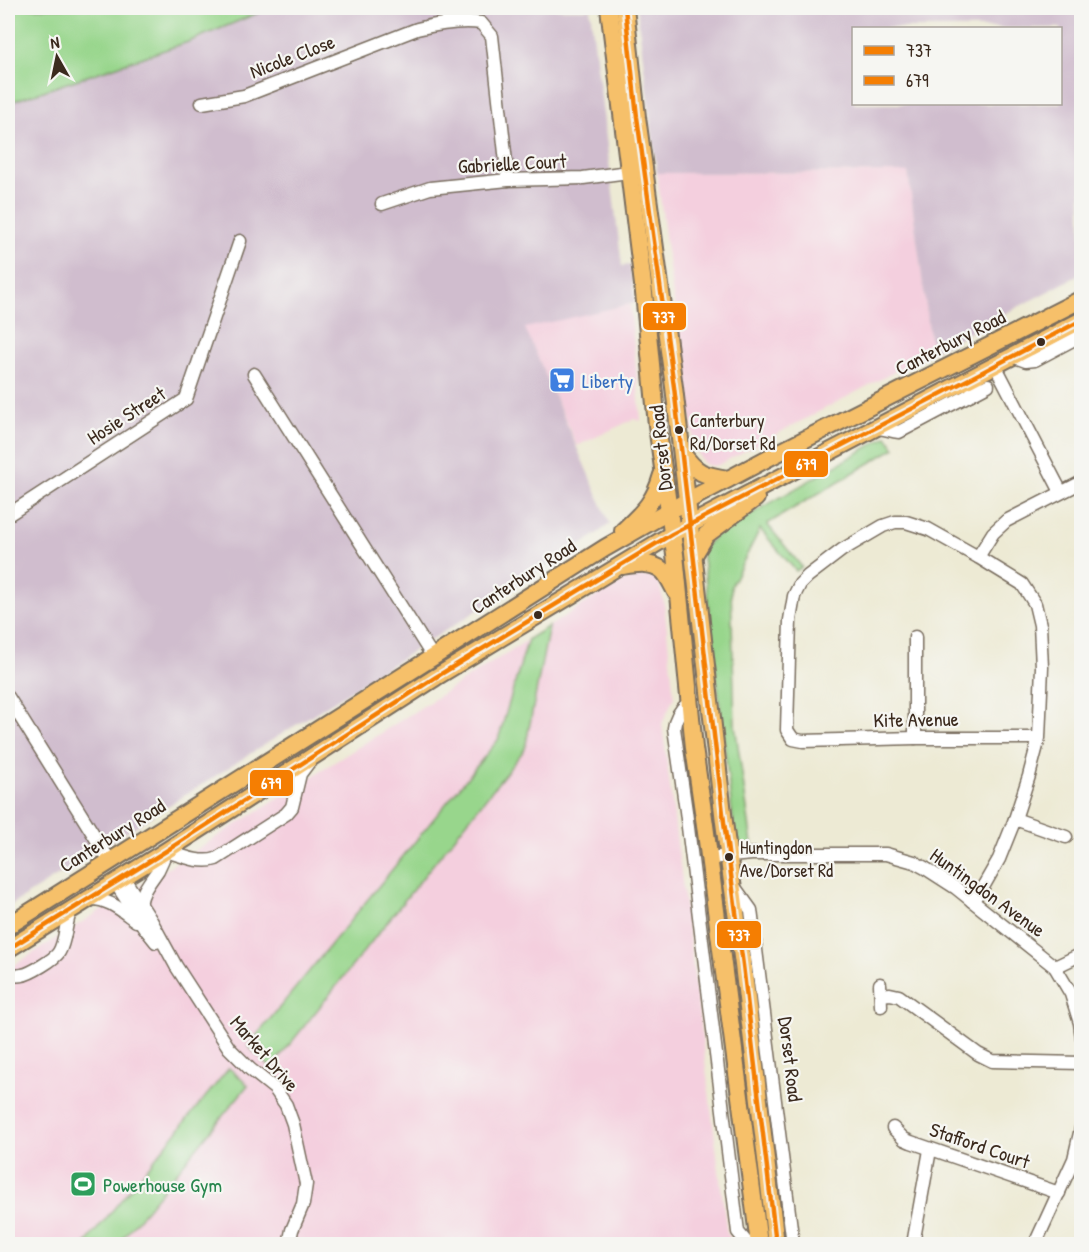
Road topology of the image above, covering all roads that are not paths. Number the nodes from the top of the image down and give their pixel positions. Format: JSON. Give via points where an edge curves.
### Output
{"nodes":[{"id":1,"x":609,"y":8,"type":"edge"},
{"id":2,"x":625,"y":8,"type":"edge"},
{"id":3,"x":202,"y":104,"type":"dead end"},
{"id":4,"x":637,"y":171,"type":"junction"},
{"id":5,"x":508,"y":180,"type":"junction"},
{"id":6,"x":382,"y":204,"type":"dead end"},
{"id":7,"x":240,"y":241,"type":"dead end"},
{"id":8,"x":1082,"y":299,"type":"edge"},
{"id":9,"x":1082,"y":320,"type":"edge"},
{"id":10,"x":1082,"y":335,"type":"edge"},
{"id":11,"x":986,"y":348,"type":"junction"},
{"id":12,"x":1012,"y":356,"type":"junction"},
{"id":13,"x":995,"y":365,"type":"junction"},
{"id":14,"x":254,"y":374,"type":"dead end"},
{"id":15,"x":983,"y":380,"type":"junction"},
{"id":16,"x":876,"y":428,"type":"junction"},
{"id":17,"x":682,"y":453,"type":"junction"},
{"id":18,"x":798,"y":467,"type":"junction"},
{"id":19,"x":663,"y":470,"type":"junction"},
{"id":20,"x":728,"y":479,"type":"junction"},
{"id":21,"x":1082,"y":482,"type":"edge"},
{"id":22,"x":1061,"y":492,"type":"junction"},
{"id":23,"x":687,"y":501,"type":"junction"},
{"id":24,"x":669,"y":511,"type":"junction"},
{"id":25,"x":8,"y":515,"type":"edge"},
{"id":26,"x":690,"y":524,"type":"junction"},
{"id":27,"x":672,"y":534,"type":"junction"},
{"id":28,"x":605,"y":548,"type":"junction"},
{"id":29,"x":694,"y":555,"type":"junction"},
{"id":30,"x":978,"y":557,"type":"junction"},
{"id":31,"x":619,"y":566,"type":"junction"},
{"id":32,"x":679,"y":598,"type":"junction"},
{"id":33,"x":915,"y":637,"type":"dead end"},
{"id":34,"x":433,"y":657,"type":"junction"},
{"id":35,"x":8,"y":697,"type":"edge"},
{"id":36,"x":688,"y":703,"type":"junction"},
{"id":37,"x":328,"y":723,"type":"junction"},
{"id":38,"x":915,"y":738,"type":"junction"},
{"id":39,"x":1039,"y":738,"type":"junction"},
{"id":40,"x":339,"y":739,"type":"junction"},
{"id":41,"x":317,"y":753,"type":"junction"},
{"id":42,"x":1015,"y":819,"type":"junction"},
{"id":43,"x":1065,"y":837,"type":"dead end"},
{"id":44,"x":166,"y":851,"type":"junction"},
{"id":45,"x":728,"y":855,"type":"junction"},
{"id":46,"x":709,"y":858,"type":"junction"},
{"id":47,"x":110,"y":861,"type":"junction"},
{"id":48,"x":119,"y":880,"type":"junction"},
{"id":49,"x":732,"y":884,"type":"junction"},
{"id":50,"x":89,"y":899,"type":"junction"},
{"id":51,"x":972,"y":901,"type":"junction"},
{"id":52,"x":140,"y":905,"type":"junction"},
{"id":53,"x":71,"y":910,"type":"junction"},
{"id":54,"x":8,"y":926,"type":"edge"},
{"id":55,"x":144,"y":927,"type":"junction"},
{"id":56,"x":8,"y":949,"type":"edge"},
{"id":57,"x":166,"y":951,"type":"junction"},
{"id":58,"x":1082,"y":954,"type":"edge"},
{"id":59,"x":1055,"y":967,"type":"junction"},
{"id":60,"x":8,"y":974,"type":"edge"},
{"id":61,"x":881,"y":995,"type":"dead end"},
{"id":62,"x":727,"y":997,"type":"junction"},
{"id":63,"x":712,"y":1018,"type":"junction"},
{"id":64,"x":1082,"y":1038,"type":"edge"},
{"id":65,"x":1082,"y":1063,"type":"edge"},
{"id":66,"x":1082,"y":1124,"type":"edge"},
{"id":67,"x":893,"y":1128,"type":"dead end"},
{"id":68,"x":930,"y":1150,"type":"junction"},
{"id":69,"x":1059,"y":1192,"type":"junction"},
{"id":70,"x":913,"y":1244,"type":"edge"},
{"id":71,"x":289,"y":1245,"type":"edge"},
{"id":72,"x":748,"y":1245,"type":"edge"},
{"id":73,"x":759,"y":1245,"type":"edge"},
{"id":74,"x":776,"y":1245,"type":"edge"},
{"id":75,"x":793,"y":1245,"type":"edge"},
{"id":76,"x":1035,"y":1245,"type":"edge"}],
"edges":[{"from":1,"to":4,"type":"main road","name":"Dorset Road"},
{"from":2,"to":4,"type":"main road","name":"Dorset Road","via":[[638,117]]},
{"from":3,"to":5,"type":"street","name":"Nicole Close","via":[[244,96],[417,29],[467,21],[481,23],[492,36]]},
{"from":4,"to":5,"type":"street","name":"Gabrielle Court","via":[[583,178]]},
{"from":4,"to":17,"type":"main road","name":"Dorset Road"},
{"from":4,"to":19,"type":"main road","name":"Dorset Road","via":[[644,292]]},
{"from":5,"to":6,"type":"street","name":"Gabrielle Court","via":[[430,188]]},
{"from":7,"to":25,"type":"street","name":"Hosie Street","via":[[186,399]]},
{"from":8,"to":11,"type":"main road","name":"Canterbury Road"},
{"from":9,"to":12,"type":"main road","name":"Canterbury Road"},
{"from":10,"to":12,"type":"street","name":"Canterbury Road","via":[[1035,360]]},
{"from":11,"to":13,"type":"main road"},
{"from":11,"to":20,"type":"main road","name":"Canterbury Road"},
{"from":12,"to":13,"type":"main road","name":"Canterbury Road"},
{"from":13,"to":15,"type":"main road","name":"Canterbury Road"},
{"from":13,"to":22,"type":"street"},
{"from":14,"to":34,"type":"street"},
{"from":15,"to":16,"type":"main road","name":"Canterbury Road"},
{"from":15,"to":16,"type":"street","name":"Canterbury Road","via":[[971,394],[899,432]]},
{"from":16,"to":18,"type":"main road","name":"Canterbury Road"},
{"from":17,"to":20,"type":"main road","via":[[704,475]]},
{"from":17,"to":23,"type":"main road","name":"Dorset Road"},
{"from":18,"to":26,"type":"main road","name":"Canterbury Road"},
{"from":18,"to":29,"type":"main road","via":[[706,535]]},
{"from":19,"to":24,"type":"main road","name":"Dorset Road"},
{"from":19,"to":28,"type":"main road","via":[[652,502]]},
{"from":20,"to":23,"type":"main road","name":"Canterbury Road"},
{"from":21,"to":22,"type":"street"},
{"from":22,"to":30,"type":"street","via":[[1006,521]]},
{"from":23,"to":24,"type":"main road","name":"Canterbury Road"},
{"from":23,"to":26,"type":"main road","name":"Dorset Road"},
{"from":24,"to":27,"type":"main road","name":"Dorset Road"},
{"from":24,"to":28,"type":"main road","name":"Canterbury Road"},
{"from":26,"to":27,"type":"main road","name":"Canterbury Road"},
{"from":26,"to":29,"type":"main road","name":"Dorset Road"},
{"from":27,"to":31,"type":"main road","name":"Canterbury Road"},
{"from":27,"to":32,"type":"main road","name":"Dorset Road"},
{"from":28,"to":34,"type":"main road","name":"Canterbury Road"},
{"from":29,"to":45,"type":"main road","name":"Dorset Road"},
{"from":30,"to":38,"type":"street","name":"Kite Avenue","via":[[928,529],[895,522],[842,550],[808,576],[794,596],[788,730],[793,739]]},
{"from":30,"to":39,"type":"street","via":[[1022,584],[1035,604],[1042,649]]},
{"from":31,"to":32,"type":"main road","via":[[655,566],[664,571]]},
{"from":31,"to":40,"type":"main road","name":"Canterbury Road"},
{"from":32,"to":36,"type":"main road","name":"Dorset Road"},
{"from":33,"to":38,"type":"street"},
{"from":34,"to":37,"type":"main road","name":"Canterbury Road"},
{"from":35,"to":47,"type":"street"},
{"from":36,"to":46,"type":"main road","name":"Dorset Road"},
{"from":36,"to":63,"type":"street","via":[[674,728]]},
{"from":37,"to":40,"type":"main road"},
{"from":37,"to":47,"type":"main road","name":"Canterbury Road"},
{"from":38,"to":39,"type":"street","name":"Kite Avenue"},
{"from":39,"to":42,"type":"street"},
{"from":40,"to":41,"type":"main road","name":"Canterbury Road"},
{"from":41,"to":44,"type":"main road","name":"Canterbury Road"},
{"from":41,"to":44,"type":"street","via":[[300,774],[292,807],[280,818],[211,861]]},
{"from":42,"to":43,"type":"street"},
{"from":42,"to":51,"type":"street","via":[[994,869]]},
{"from":44,"to":48,"type":"main road","name":"Canterbury Road"},
{"from":44,"to":52,"type":"street","via":[[146,885]]},
{"from":45,"to":46,"type":"street","name":"Huntingdon Avenue"},
{"from":45,"to":49,"type":"main road","name":"Dorset Road"},
{"from":45,"to":51,"type":"street","name":"Huntingdon Avenue","via":[[886,854],[925,868]]},
{"from":46,"to":62,"type":"main road","name":"Dorset Road"},
{"from":47,"to":48,"type":"main road"},
{"from":47,"to":54,"type":"main road","name":"Canterbury Road"},
{"from":48,"to":50,"type":"main road","name":"Canterbury Road"},
{"from":48,"to":52,"type":"street","name":"Market Drive"},
{"from":48,"to":55,"type":"street","name":"Market Drive"},
{"from":49,"to":74,"type":"main road","name":"Dorset Road"},
{"from":49,"to":75,"type":"street","name":"Dorset Road","via":[[751,910]]},
{"from":50,"to":53,"type":"main road","name":"Canterbury Road"},
{"from":50,"to":55,"type":"street","via":[[111,903]]},
{"from":51,"to":59,"type":"street","name":"Huntingdon Avenue"},
{"from":52,"to":57,"type":"street","name":"Market Drive"},
{"from":53,"to":56,"type":"main road","name":"Canterbury Road"},
{"from":53,"to":60,"type":"street","via":[[58,953],[27,974]]},
{"from":55,"to":57,"type":"street","name":"Market Drive"},
{"from":57,"to":71,"type":"street","name":"Market Drive","via":[[229,1048],[275,1089],[290,1114],[306,1190]]},
{"from":58,"to":59,"type":"street"},
{"from":59,"to":64,"type":"street","name":"Huntingdon Avenue","via":[[1071,994]]},
{"from":61,"to":65,"type":"street","via":[[899,996],[992,1061]]},
{"from":62,"to":63,"type":"street"},
{"from":62,"to":73,"type":"main road","name":"Dorset Road"},
{"from":63,"to":72,"type":"street","via":[[738,1232]]},
{"from":66,"to":69,"type":"street","via":[[1074,1159]]},
{"from":67,"to":68,"type":"street","name":"Stafford Court","via":[[904,1139]]},
{"from":68,"to":69,"type":"street","name":"Stafford Court"},
{"from":68,"to":70,"type":"street"},
{"from":69,"to":76,"type":"street"}]}
